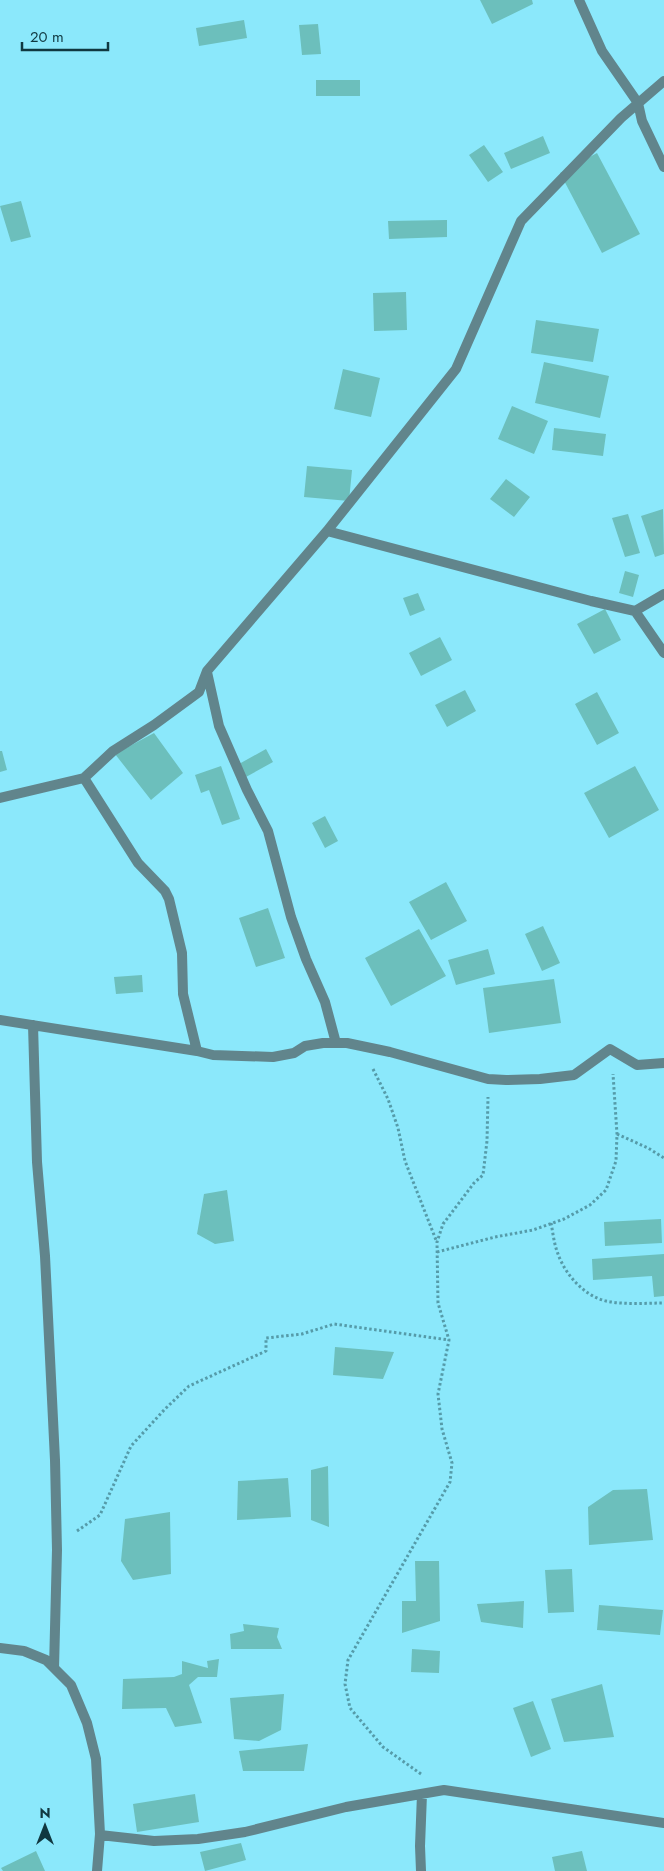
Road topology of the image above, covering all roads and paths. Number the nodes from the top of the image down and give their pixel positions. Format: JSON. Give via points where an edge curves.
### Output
{"nodes":[{"id":1,"x":579,"y":0,"type":"edge"},
{"id":2,"x":664,"y":81,"type":"edge"},
{"id":3,"x":638,"y":103,"type":"junction"},
{"id":4,"x":664,"y":167,"type":"edge"},
{"id":5,"x":327,"y":531,"type":"junction"},
{"id":6,"x":664,"y":594,"type":"edge"},
{"id":7,"x":635,"y":611,"type":"junction"},
{"id":8,"x":664,"y":652,"type":"edge"},
{"id":9,"x":207,"y":671,"type":"junction"},
{"id":10,"x":84,"y":778,"type":"junction"},
{"id":11,"x":0,"y":798,"type":"edge"},
{"id":12,"x":0,"y":1020,"type":"edge"},
{"id":13,"x":33,"y":1025,"type":"junction"},
{"id":14,"x":336,"y":1043,"type":"junction"},
{"id":15,"x":362,"y":1046,"type":"junction"},
{"id":16,"x":610,"y":1049,"type":"junction"},
{"id":17,"x":197,"y":1051,"type":"junction"},
{"id":18,"x":664,"y":1063,"type":"edge"},
{"id":19,"x":488,"y":1079,"type":"junction"},
{"id":20,"x":617,"y":1134,"type":"junction"},
{"id":21,"x":664,"y":1158,"type":"edge"},
{"id":22,"x":551,"y":1223,"type":"junction"},
{"id":23,"x":437,"y":1242,"type":"junction"},
{"id":24,"x":437,"y":1252,"type":"junction"},
{"id":25,"x":664,"y":1304,"type":"edge"},
{"id":26,"x":449,"y":1340,"type":"junction"},
{"id":27,"x":57,"y":1550,"type":"junction"},
{"id":28,"x":0,"y":1648,"type":"edge"},
{"id":29,"x":54,"y":1668,"type":"junction"},
{"id":30,"x":444,"y":1790,"type":"junction"},
{"id":31,"x":422,"y":1794,"type":"junction"},
{"id":32,"x":664,"y":1823,"type":"edge"},
{"id":33,"x":100,"y":1835,"type":"junction"},
{"id":34,"x":97,"y":1871,"type":"edge"},
{"id":35,"x":421,"y":1871,"type":"edge"}],
"edges":[{"from":1,"to":3,"type":"street","via":[[602,51]]},
{"from":2,"to":3,"type":"street"},
{"from":3,"to":4,"type":"street","via":[[642,121]]},
{"from":3,"to":5,"type":"street","via":[[521,220],[456,369]]},
{"from":5,"to":7,"type":"street"},
{"from":5,"to":9,"type":"street"},
{"from":6,"to":7,"type":"street"},
{"from":7,"to":8,"type":"street"},
{"from":9,"to":10,"type":"street","via":[[198,692],[112,751]]},
{"from":9,"to":14,"type":"street","via":[[220,726],[268,831],[291,917],[325,1002]]},
{"from":10,"to":11,"type":"street"},
{"from":10,"to":17,"type":"street","via":[[138,862],[169,899],[182,953],[183,994]]},
{"from":12,"to":13,"type":"street"},
{"from":13,"to":17,"type":"street"},
{"from":13,"to":27,"type":"street","via":[[36,1162],[49,1329]]},
{"from":14,"to":15,"type":"street"},
{"from":14,"to":17,"type":"street","via":[[304,1046],[294,1053],[273,1057],[213,1055]]},
{"from":15,"to":19,"type":"street"},
{"from":15,"to":23,"type":"path","via":[[388,1099],[405,1162]]},
{"from":16,"to":18,"type":"street","via":[[637,1064]]},
{"from":16,"to":19,"type":"street","via":[[574,1074],[540,1079]]},
{"from":16,"to":20,"type":"path"},
{"from":19,"to":23,"type":"path","via":[[483,1175],[443,1224]]},
{"from":20,"to":21,"type":"path"},
{"from":20,"to":22,"type":"path","via":[[616,1161],[606,1190],[590,1205]]},
{"from":22,"to":24,"type":"path"},
{"from":22,"to":25,"type":"path","via":[[558,1254],[570,1276],[587,1293],[624,1303]]},
{"from":23,"to":24,"type":"path"},
{"from":24,"to":26,"type":"path","via":[[438,1303]]},
{"from":26,"to":27,"type":"path","via":[[334,1324],[302,1334],[266,1338],[266,1351],[189,1386],[165,1409],[131,1446],[100,1515],[71,1535]]},
{"from":26,"to":30,"type":"path","via":[[438,1394],[442,1429],[452,1463],[450,1482],[348,1660],[345,1684],[350,1708],[383,1748]]},
{"from":27,"to":29,"type":"street"},
{"from":28,"to":29,"type":"street","via":[[24,1651],[46,1660]]},
{"from":29,"to":33,"type":"street","via":[[71,1685],[87,1723],[96,1759]]},
{"from":30,"to":31,"type":"street"},
{"from":30,"to":32,"type":"street"},
{"from":31,"to":33,"type":"street","via":[[198,1839],[154,1841]]},
{"from":31,"to":35,"type":"street"},
{"from":33,"to":34,"type":"street"}]}
